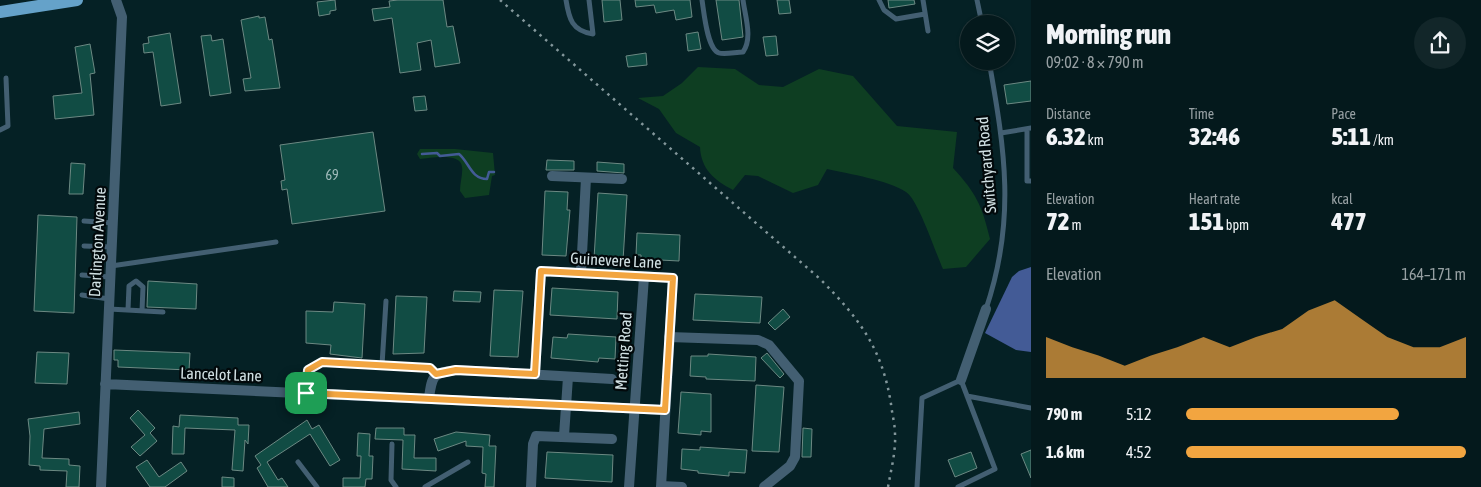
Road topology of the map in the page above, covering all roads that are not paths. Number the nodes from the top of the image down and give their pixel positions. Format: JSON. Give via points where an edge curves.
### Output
{"nodes":[{"id":1,"x":77,"y":0,"type":"edge"},
{"id":2,"x":116,"y":0,"type":"edge"},
{"id":3,"x":566,"y":0,"type":"edge"},
{"id":4,"x":588,"y":0,"type":"edge"},
{"id":5,"x":702,"y":0,"type":"edge"},
{"id":6,"x":743,"y":0,"type":"edge"},
{"id":7,"x":878,"y":0,"type":"edge"},
{"id":8,"x":923,"y":0,"type":"edge"},
{"id":9,"x":978,"y":0,"type":"edge"},
{"id":10,"x":16,"y":5,"type":"edge"},
{"id":11,"x":0,"y":12,"type":"edge"},
{"id":12,"x":925,"y":14,"type":"junction"},
{"id":13,"x":980,"y":15,"type":"edge"},
{"id":14,"x":928,"y":31,"type":"dead end"},
{"id":15,"x":990,"y":70,"type":"edge"},
{"id":16,"x":6,"y":78,"type":"dead end"},
{"id":17,"x":1029,"y":129,"type":"edge"},
{"id":18,"x":0,"y":130,"type":"edge"},
{"id":19,"x":1001,"y":133,"type":"junction"},
{"id":20,"x":552,"y":176,"type":"dead end"},
{"id":21,"x":586,"y":178,"type":"junction"},
{"id":22,"x":622,"y":179,"type":"dead end"},
{"id":23,"x":1031,"y":182,"type":"edge"},
{"id":24,"x":84,"y":221,"type":"dead end"},
{"id":25,"x":113,"y":223,"type":"junction"},
{"id":26,"x":276,"y":242,"type":"dead end"},
{"id":27,"x":84,"y":246,"type":"dead end"},
{"id":28,"x":112,"y":247,"type":"junction"},
{"id":29,"x":111,"y":266,"type":"junction"},
{"id":30,"x":581,"y":273,"type":"junction"},
{"id":31,"x":82,"y":275,"type":"dead end"},
{"id":32,"x":644,"y":276,"type":"junction"},
{"id":33,"x":110,"y":277,"type":"junction"},
{"id":34,"x":82,"y":295,"type":"dead end"},
{"id":35,"x":386,"y":301,"type":"dead end"},
{"id":36,"x":109,"y":304,"type":"junction"},
{"id":37,"x":986,"y":309,"type":"joint"},
{"id":38,"x":128,"y":310,"type":"junction"},
{"id":39,"x":142,"y":311,"type":"junction"},
{"id":40,"x":164,"y":312,"type":"dead end"},
{"id":41,"x":669,"y":337,"type":"junction"},
{"id":42,"x":382,"y":365,"type":"junction"},
{"id":43,"x":436,"y":374,"type":"junction"},
{"id":44,"x":535,"y":374,"type":"junction"},
{"id":45,"x":568,"y":377,"type":"junction"},
{"id":46,"x":612,"y":379,"type":"dead end"},
{"id":47,"x":961,"y":380,"type":"junction"},
{"id":48,"x":106,"y":384,"type":"junction"},
{"id":49,"x":306,"y":393,"type":"junction"},
{"id":50,"x":967,"y":396,"type":"junction"},
{"id":51,"x":429,"y":398,"type":"junction"},
{"id":52,"x":566,"y":404,"type":"junction"},
{"id":53,"x":634,"y":408,"type":"junction"},
{"id":54,"x":1031,"y":408,"type":"edge"},
{"id":55,"x":665,"y":410,"type":"junction"},
{"id":56,"x":564,"y":436,"type":"junction"},
{"id":57,"x":612,"y":439,"type":"dead end"},
{"id":58,"x":392,"y":444,"type":"dead end"},
{"id":59,"x":298,"y":462,"type":"dead end"},
{"id":60,"x":468,"y":462,"type":"dead end"},
{"id":61,"x":661,"y":486,"type":"edge"},
{"id":62,"x":101,"y":487,"type":"edge"},
{"id":63,"x":317,"y":487,"type":"edge"},
{"id":64,"x":396,"y":487,"type":"edge"},
{"id":65,"x":425,"y":487,"type":"edge"},
{"id":66,"x":531,"y":487,"type":"edge"},
{"id":67,"x":629,"y":487,"type":"edge"},
{"id":68,"x":682,"y":487,"type":"edge"},
{"id":69,"x":764,"y":487,"type":"edge"},
{"id":70,"x":917,"y":487,"type":"edge"},
{"id":71,"x":958,"y":487,"type":"edge"}],
"edges":[{"from":1,"to":10,"type":"main road"},
{"from":2,"to":25,"type":"street","name":"Darlington Avenue","via":[[122,18]]},
{"from":3,"to":4,"type":"lane","via":[[570,22],[578,30],[593,34]]},
{"from":5,"to":6,"type":"lane","via":[[710,44],[720,54],[743,52],[746,47],[748,33]]},
{"from":7,"to":12,"type":"lane","via":[[884,10],[896,19]]},
{"from":8,"to":12,"type":"lane"},
{"from":9,"to":13,"type":"lane"},
{"from":10,"to":11,"type":"main road"},
{"from":12,"to":14,"type":"lane"},
{"from":15,"to":19,"type":"lane","name":"Switchyard Road"},
{"from":16,"to":18,"type":"lane","via":[[8,126]]},
{"from":17,"to":19,"type":"lane"},
{"from":17,"to":23,"type":"lane","via":[[1027,181]]},
{"from":19,"to":37,"type":"lane","name":"Switchyard Road","via":[[1006,221],[1002,256]]},
{"from":20,"to":21,"type":"street"},
{"from":21,"to":22,"type":"street"},
{"from":21,"to":30,"type":"street"},
{"from":24,"to":25,"type":"lane"},
{"from":25,"to":28,"type":"street","name":"Darlington Avenue"},
{"from":26,"to":29,"type":"lane"},
{"from":27,"to":28,"type":"lane"},
{"from":28,"to":29,"type":"street","name":"Darlington Avenue"},
{"from":29,"to":33,"type":"street","name":"Darlington Avenue"},
{"from":30,"to":32,"type":"street","name":"Guinevere Lane"},
{"from":30,"to":44,"type":"street","name":"Guinevere Lane","via":[[541,271]]},
{"from":31,"to":33,"type":"lane"},
{"from":32,"to":41,"type":"street","name":"Guinevere Lane","via":[[673,278]]},
{"from":32,"to":53,"type":"street","name":"Metting Road"},
{"from":33,"to":36,"type":"street","name":"Darlington Avenue"},
{"from":34,"to":36,"type":"lane"},
{"from":35,"to":42,"type":"lane"},
{"from":36,"to":38,"type":"lane"},
{"from":36,"to":48,"type":"street","name":"Darlington Avenue"},
{"from":37,"to":47,"type":"street","name":"Switchyard Road"},
{"from":38,"to":39,"type":"lane"},
{"from":38,"to":39,"type":"lane","via":[[129,286],[136,281],[143,286]]},
{"from":39,"to":40,"type":"lane"},
{"from":41,"to":55,"type":"street","name":"Guinevere Lane"},
{"from":41,"to":69,"type":"street","via":[[758,340],[769,345],[799,381],[794,457],[790,466]]},
{"from":42,"to":43,"type":"lane","via":[[430,368]]},
{"from":42,"to":49,"type":"lane","via":[[316,363],[307,373]]},
{"from":43,"to":44,"type":"street","via":[[456,370]]},
{"from":43,"to":51,"type":"street"},
{"from":44,"to":45,"type":"street"},
{"from":45,"to":46,"type":"street"},
{"from":45,"to":52,"type":"street"},
{"from":47,"to":50,"type":"lane"},
{"from":47,"to":70,"type":"lane","via":[[922,398]]},
{"from":48,"to":49,"type":"street","name":"Lancelot Lane"},
{"from":48,"to":62,"type":"street","name":"Darlington Avenue"},
{"from":49,"to":51,"type":"street","name":"Lancelot Lane"},
{"from":50,"to":54,"type":"lane"},
{"from":50,"to":71,"type":"lane","via":[[995,469]]},
{"from":51,"to":52,"type":"street","name":"Lancelot Lane"},
{"from":52,"to":53,"type":"street","name":"Lancelot Lane"},
{"from":52,"to":56,"type":"street"},
{"from":53,"to":55,"type":"street","name":"Lancelot Lane"},
{"from":53,"to":67,"type":"street","name":"Metting Road"},
{"from":55,"to":61,"type":"street","name":"Guinevere Lane"},
{"from":56,"to":57,"type":"street"},
{"from":56,"to":66,"type":"street","via":[[536,436]]},
{"from":58,"to":64,"type":"lane","via":[[391,480]]},
{"from":59,"to":63,"type":"lane"},
{"from":60,"to":65,"type":"lane"},
{"from":61,"to":68,"type":"street"}]}
